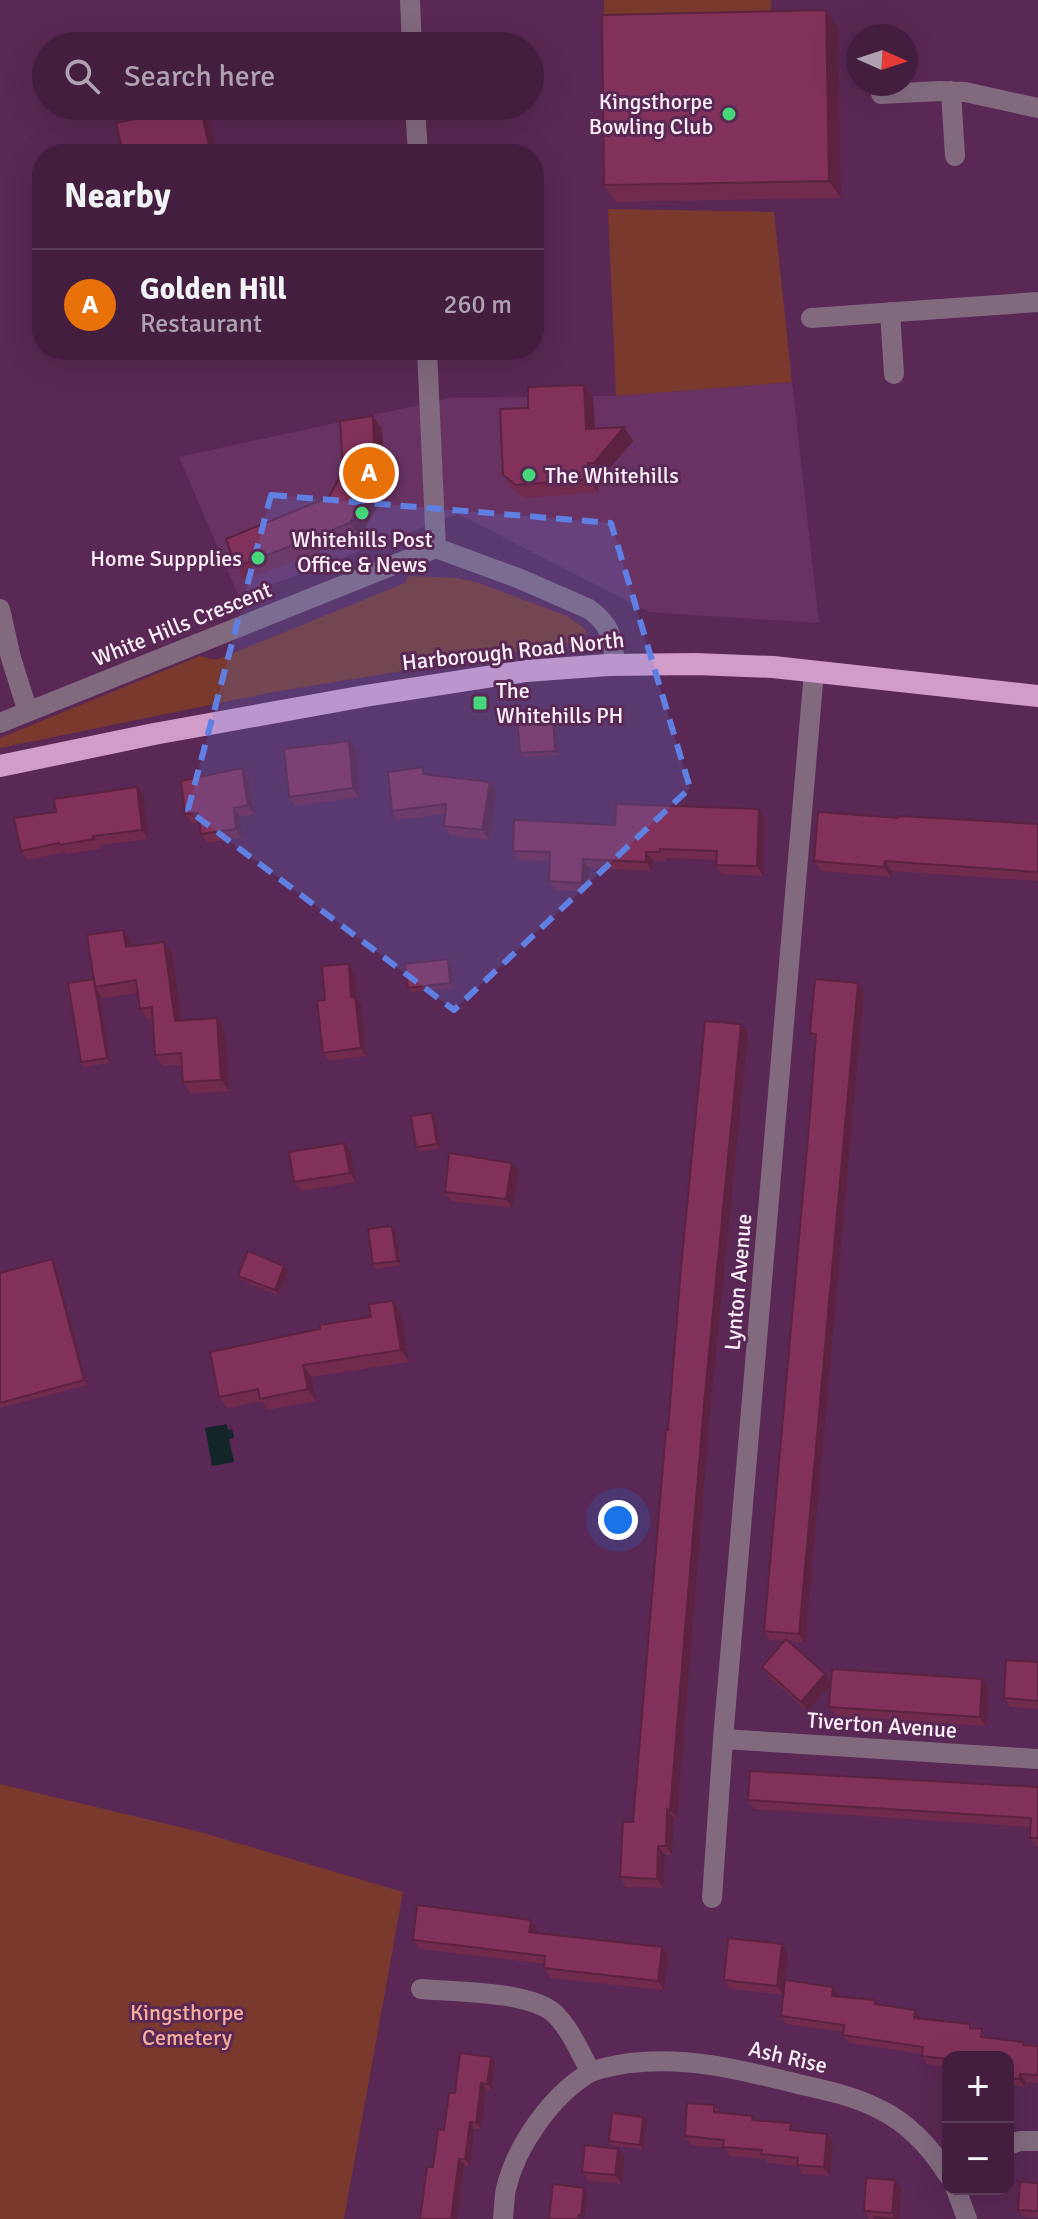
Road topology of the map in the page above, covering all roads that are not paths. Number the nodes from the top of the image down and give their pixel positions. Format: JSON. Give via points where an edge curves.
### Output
{"nodes":[{"id":1,"x":410,"y":0,"type":"edge"},
{"id":2,"x":411,"y":32,"type":"edge"},
{"id":3,"x":951,"y":91,"type":"junction"},
{"id":4,"x":918,"y":92,"type":"edge"},
{"id":5,"x":1038,"y":108,"type":"edge"},
{"id":6,"x":416,"y":120,"type":"edge"},
{"id":7,"x":417,"y":144,"type":"edge"},
{"id":8,"x":955,"y":156,"type":"dead end"},
{"id":9,"x":1038,"y":302,"type":"edge"},
{"id":10,"x":890,"y":312,"type":"junction"},
{"id":11,"x":811,"y":318,"type":"dead end"},
{"id":12,"x":427,"y":360,"type":"edge"},
{"id":13,"x":894,"y":374,"type":"dead end"},
{"id":14,"x":436,"y":548,"type":"junction"},
{"id":15,"x":0,"y":609,"type":"edge"},
{"id":16,"x":615,"y":664,"type":"junction"},
{"id":17,"x":814,"y":671,"type":"junction"},
{"id":18,"x":1038,"y":696,"type":"edge"},
{"id":19,"x":28,"y":712,"type":"junction"},
{"id":20,"x":0,"y":723,"type":"edge"},
{"id":21,"x":0,"y":766,"type":"edge"},
{"id":22,"x":723,"y":1739,"type":"junction"},
{"id":23,"x":1038,"y":1759,"type":"edge"},
{"id":24,"x":712,"y":1898,"type":"dead end"},
{"id":25,"x":421,"y":1989,"type":"dead end"},
{"id":26,"x":591,"y":2072,"type":"junction"},
{"id":27,"x":1038,"y":2141,"type":"edge"},
{"id":28,"x":1014,"y":2143,"type":"edge"},
{"id":29,"x":942,"y":2165,"type":"edge"},
{"id":30,"x":957,"y":2195,"type":"edge"},
{"id":31,"x":503,"y":2219,"type":"edge"},
{"id":32,"x":967,"y":2219,"type":"edge"}],
"edges":[{"from":1,"to":2,"type":"street"},
{"from":3,"to":4,"type":"street"},
{"from":3,"to":5,"type":"street"},
{"from":3,"to":8,"type":"street"},
{"from":6,"to":7,"type":"street"},
{"from":9,"to":10,"type":"street"},
{"from":10,"to":11,"type":"street"},
{"from":10,"to":13,"type":"street"},
{"from":12,"to":14,"type":"street"},
{"from":14,"to":16,"type":"street","via":[[589,609],[611,633]]},
{"from":14,"to":19,"type":"street","name":"White Hills Crescent"},
{"from":15,"to":19,"type":"street"},
{"from":16,"to":17,"type":"highway","name":"Harborough Road North"},
{"from":16,"to":21,"type":"highway","name":"Harborough Road North","via":[[380,693]]},
{"from":17,"to":18,"type":"highway","name":"Harborough Road North"},
{"from":17,"to":22,"type":"street","name":"Lynton Avenue"},
{"from":19,"to":20,"type":"street","name":"White Hills Crescent"},
{"from":22,"to":23,"type":"street","name":"Tiverton Avenue"},
{"from":22,"to":24,"type":"street","name":"Lynton Avenue"},
{"from":25,"to":26,"type":"street","via":[[537,2003],[567,2029]]},
{"from":26,"to":29,"type":"street","name":"Ash Rise","via":[[646,2061],[698,2062],[847,2096],[880,2109],[911,2130]]},
{"from":26,"to":31,"type":"street","name":"Ash Rise","via":[[557,2098],[524,2142],[506,2188]]},
{"from":27,"to":28,"type":"street"},
{"from":30,"to":32,"type":"street","name":"Ash Rise"}]}
